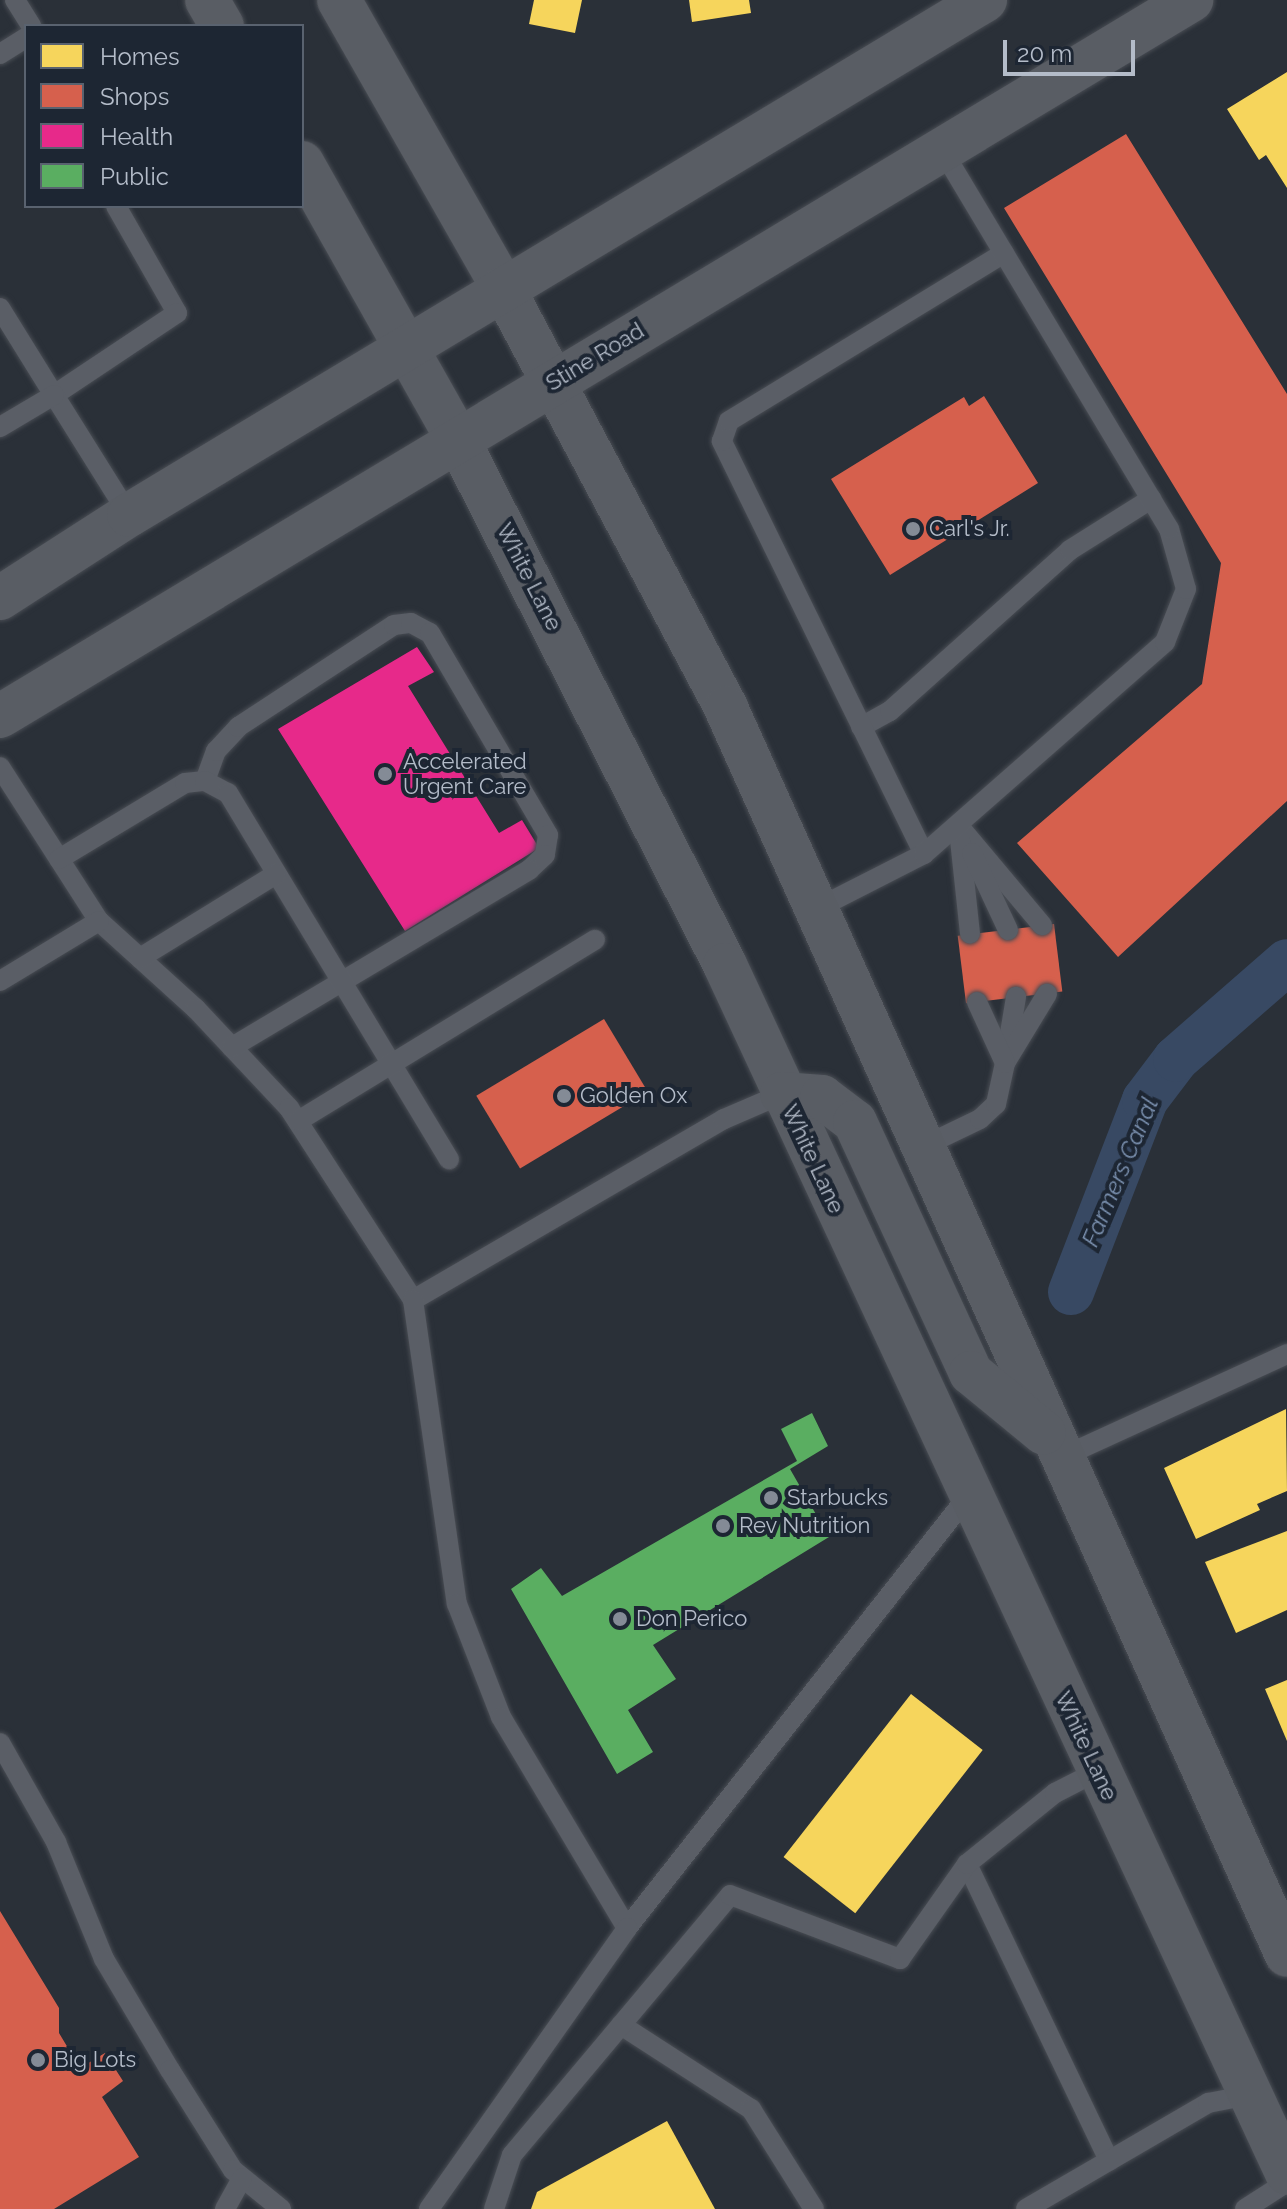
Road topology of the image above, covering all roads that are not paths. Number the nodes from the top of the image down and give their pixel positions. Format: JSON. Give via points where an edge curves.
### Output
{"nodes":[{"id":1,"x":15,"y":0,"type":"edge"},
{"id":2,"x":207,"y":0,"type":"edge"},
{"id":3,"x":339,"y":0,"type":"edge"},
{"id":4,"x":985,"y":0,"type":"edge"},
{"id":5,"x":1191,"y":0,"type":"edge"},
{"id":6,"x":30,"y":24,"type":"edge"},
{"id":7,"x":221,"y":24,"type":"edge"},
{"id":8,"x":24,"y":39,"type":"edge"},
{"id":9,"x":0,"y":54,"type":"edge"},
{"id":10,"x":942,"y":149,"type":"junction"},
{"id":11,"x":304,"y":166,"type":"edge"},
{"id":12,"x":117,"y":208,"type":"edge"},
{"id":13,"x":1004,"y":253,"type":"junction"},
{"id":14,"x":503,"y":288,"type":"junction"},
{"id":15,"x":0,"y":308,"type":"edge"},
{"id":16,"x":408,"y":347,"type":"junction"},
{"id":17,"x":554,"y":381,"type":"junction"},
{"id":18,"x":54,"y":395,"type":"junction"},
{"id":19,"x":0,"y":427,"type":"edge"},
{"id":20,"x":458,"y":440,"type":"junction"},
{"id":21,"x":1151,"y":499,"type":"junction"},
{"id":22,"x":129,"y":515,"type":"junction"},
{"id":23,"x":0,"y":598,"type":"edge"},
{"id":24,"x":0,"y":716,"type":"edge"},
{"id":25,"x":861,"y":727,"type":"junction"},
{"id":26,"x":0,"y":767,"type":"edge"},
{"id":27,"x":205,"y":781,"type":"junction"},
{"id":28,"x":958,"y":825,"type":"junction"},
{"id":29,"x":924,"y":854,"type":"junction"},
{"id":30,"x":59,"y":859,"type":"junction"},
{"id":31,"x":276,"y":874,"type":"junction"},
{"id":32,"x":814,"y":910,"type":"junction"},
{"id":33,"x":99,"y":921,"type":"junction"},
{"id":34,"x":1042,"y":925,"type":"dead end"},
{"id":35,"x":1008,"y":930,"type":"dead end"},
{"id":36,"x":970,"y":933,"type":"dead end"},
{"id":37,"x":595,"y":940,"type":"dead end"},
{"id":38,"x":140,"y":958,"type":"junction"},
{"id":39,"x":0,"y":981,"type":"edge"},
{"id":40,"x":341,"y":981,"type":"junction"},
{"id":41,"x":1047,"y":994,"type":"dead end"},
{"id":42,"x":1016,"y":997,"type":"dead end"},
{"id":43,"x":977,"y":1002,"type":"dead end"},
{"id":44,"x":232,"y":1047,"type":"junction"},
{"id":45,"x":1005,"y":1063,"type":"junction"},
{"id":46,"x":390,"y":1064,"type":"junction"},
{"id":47,"x":782,"y":1094,"type":"junction"},
{"id":48,"x":298,"y":1121,"type":"junction"},
{"id":49,"x":922,"y":1147,"type":"junction"},
{"id":50,"x":449,"y":1159,"type":"dead end"},
{"id":51,"x":413,"y":1300,"type":"junction"},
{"id":52,"x":1287,"y":1354,"type":"edge"},
{"id":53,"x":1056,"y":1449,"type":"junction"},
{"id":54,"x":968,"y":1496,"type":"junction"},
{"id":55,"x":0,"y":1743,"type":"edge"},
{"id":56,"x":1098,"y":1771,"type":"junction"},
{"id":57,"x":967,"y":1864,"type":"junction"},
{"id":58,"x":627,"y":1928,"type":"junction"},
{"id":59,"x":1287,"y":1955,"type":"edge"},
{"id":60,"x":621,"y":2025,"type":"junction"},
{"id":61,"x":1268,"y":2100,"type":"edge"},
{"id":62,"x":1109,"y":2161,"type":"junction"},
{"id":63,"x":1287,"y":2173,"type":"edge"},
{"id":64,"x":242,"y":2178,"type":"junction"},
{"id":65,"x":1287,"y":2182,"type":"edge"},
{"id":66,"x":225,"y":2209,"type":"edge"},
{"id":67,"x":281,"y":2209,"type":"edge"},
{"id":68,"x":429,"y":2209,"type":"edge"},
{"id":69,"x":494,"y":2209,"type":"edge"},
{"id":70,"x":814,"y":2209,"type":"edge"},
{"id":71,"x":1026,"y":2209,"type":"edge"},
{"id":72,"x":1245,"y":2209,"type":"edge"}],
"edges":[{"from":1,"to":6,"type":"lane"},
{"from":2,"to":7,"type":"main road"},
{"from":3,"to":14,"type":"main road"},
{"from":4,"to":14,"type":"main road"},
{"from":5,"to":10,"type":"main road","name":"Stine Road"},
{"from":8,"to":9,"type":"lane"},
{"from":10,"to":13,"type":"lane"},
{"from":10,"to":17,"type":"main road","name":"Stine Road"},
{"from":11,"to":16,"type":"main road","name":"White Lane"},
{"from":12,"to":18,"type":"lane","via":[[177,313]]},
{"from":13,"to":21,"type":"lane"},
{"from":13,"to":25,"type":"lane","via":[[729,421],[722,441]]},
{"from":14,"to":16,"type":"main road"},
{"from":14,"to":17,"type":"main road"},
{"from":15,"to":18,"type":"lane"},
{"from":16,"to":20,"type":"main road","name":"White Lane"},
{"from":16,"to":22,"type":"main road"},
{"from":17,"to":20,"type":"main road","name":"Stine Road"},
{"from":17,"to":32,"type":"main road","via":[[726,708]]},
{"from":18,"to":19,"type":"lane"},
{"from":18,"to":22,"type":"lane"},
{"from":20,"to":24,"type":"main road","name":"Stine Road"},
{"from":20,"to":47,"type":"main road","name":"White Lane","via":[[633,779]]},
{"from":21,"to":25,"type":"lane","via":[[1070,550],[890,711]]},
{"from":21,"to":28,"type":"lane","via":[[1169,529],[1186,589],[1165,642]]},
{"from":22,"to":23,"type":"main road"},
{"from":25,"to":29,"type":"lane"},
{"from":26,"to":30,"type":"lane"},
{"from":27,"to":30,"type":"lane","via":[[185,783]]},
{"from":27,"to":31,"type":"lane","via":[[228,793]]},
{"from":27,"to":40,"type":"lane","via":[[216,751],[238,727],[394,625],[411,623],[430,633],[548,835],[545,855]]},
{"from":28,"to":29,"type":"lane"},
{"from":28,"to":34,"type":"lane"},
{"from":28,"to":35,"type":"lane"},
{"from":28,"to":36,"type":"lane"},
{"from":29,"to":32,"type":"lane"},
{"from":30,"to":33,"type":"lane"},
{"from":31,"to":38,"type":"lane"},
{"from":31,"to":40,"type":"lane"},
{"from":32,"to":49,"type":"main road"},
{"from":33,"to":38,"type":"lane"},
{"from":33,"to":39,"type":"lane"},
{"from":37,"to":46,"type":"lane"},
{"from":38,"to":44,"type":"lane"},
{"from":40,"to":44,"type":"lane"},
{"from":40,"to":46,"type":"lane"},
{"from":41,"to":45,"type":"lane"},
{"from":42,"to":45,"type":"lane"},
{"from":43,"to":45,"type":"lane"},
{"from":44,"to":48,"type":"lane"},
{"from":45,"to":49,"type":"lane","via":[[996,1104]]},
{"from":46,"to":48,"type":"lane"},
{"from":46,"to":50,"type":"lane"},
{"from":47,"to":51,"type":"lane","via":[[724,1119]]},
{"from":47,"to":53,"type":"main road","via":[[822,1097],[855,1122],[971,1373]]},
{"from":47,"to":54,"type":"main road","name":"White Lane"},
{"from":48,"to":51,"type":"lane"},
{"from":49,"to":53,"type":"main road"},
{"from":51,"to":58,"type":"lane","via":[[457,1604],[501,1717]]},
{"from":52,"to":53,"type":"lane"},
{"from":53,"to":59,"type":"main road"},
{"from":54,"to":56,"type":"main road","name":"White Lane"},
{"from":54,"to":58,"type":"lane"},
{"from":55,"to":64,"type":"lane","via":[[56,1842],[104,1959]]},
{"from":56,"to":57,"type":"lane","via":[[1055,1793]]},
{"from":56,"to":61,"type":"main road","name":"White Lane"},
{"from":57,"to":60,"type":"lane","via":[[900,1959],[730,1895]]},
{"from":57,"to":62,"type":"lane"},
{"from":58,"to":68,"type":"lane"},
{"from":60,"to":69,"type":"lane","via":[[512,2155]]},
{"from":60,"to":70,"type":"lane","via":[[751,2109]]},
{"from":61,"to":62,"type":"lane","via":[[1208,2103]]},
{"from":61,"to":63,"type":"main road","name":"White Lane"},
{"from":62,"to":71,"type":"lane"},
{"from":64,"to":66,"type":"lane"},
{"from":64,"to":67,"type":"lane"},
{"from":65,"to":72,"type":"lane"}]}
